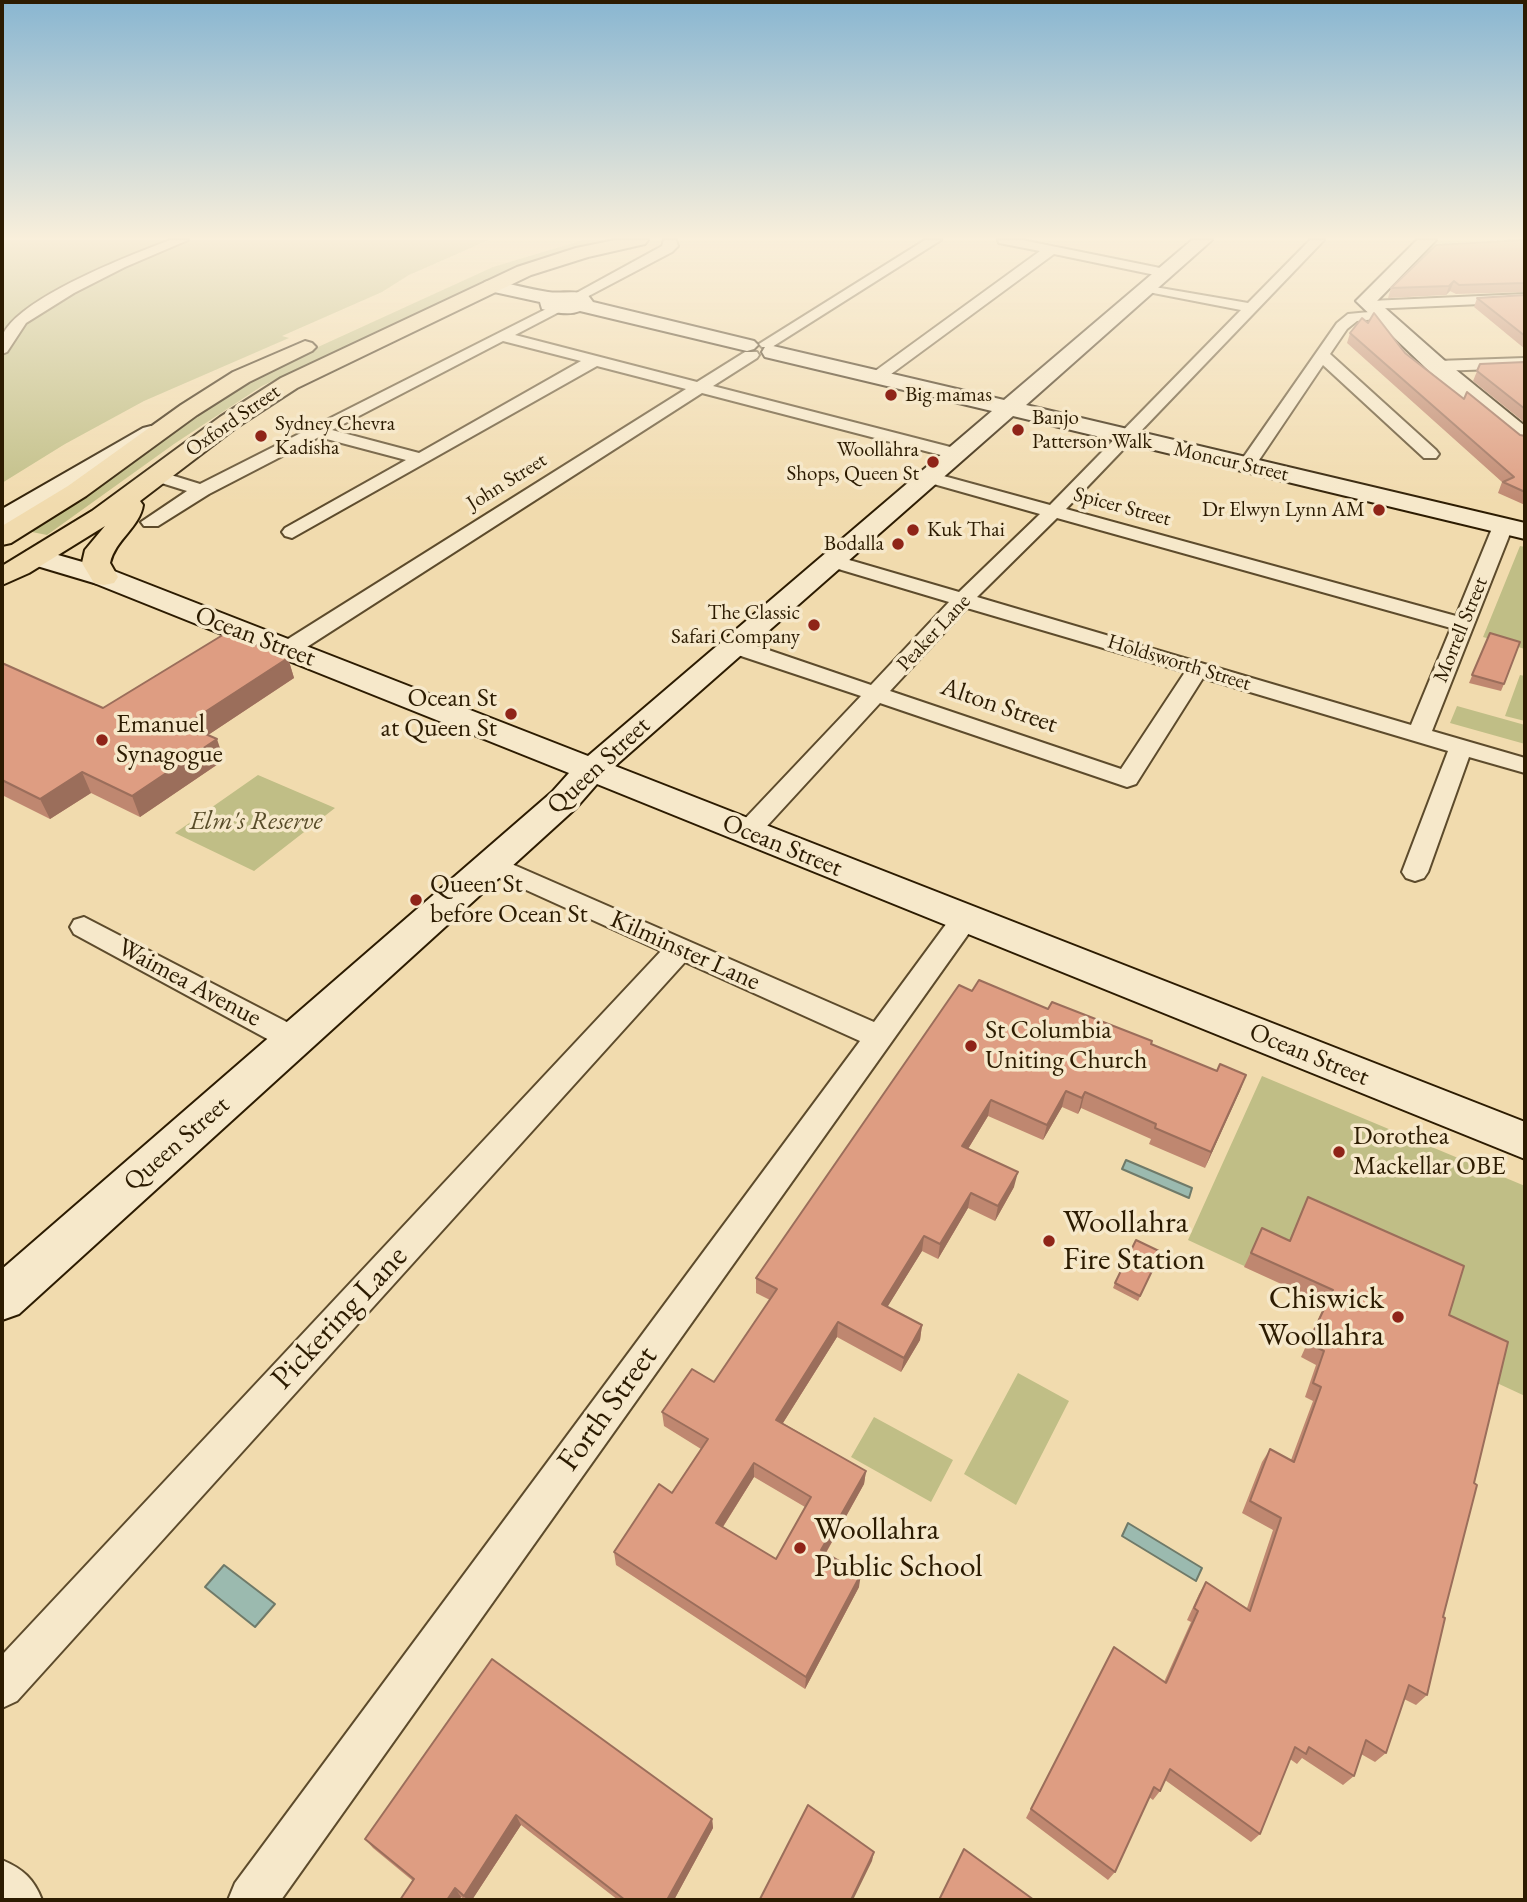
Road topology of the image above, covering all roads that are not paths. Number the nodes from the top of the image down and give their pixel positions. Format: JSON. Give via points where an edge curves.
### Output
{"nodes":[{"id":1,"x":15,"y":329,"type":"edge"},
{"id":2,"x":404,"y":329,"type":"edge"},
{"id":3,"x":513,"y":329,"type":"edge"},
{"id":4,"x":683,"y":329,"type":"edge"},
{"id":5,"x":791,"y":329,"type":"edge"},
{"id":6,"x":943,"y":329,"type":"edge"},
{"id":7,"x":1101,"y":329,"type":"edge"},
{"id":8,"x":1232,"y":329,"type":"edge"},
{"id":9,"x":1342,"y":329,"type":"edge"},
{"id":10,"x":1396,"y":329,"type":"edge"},
{"id":11,"x":501,"y":336,"type":"junction"},
{"id":12,"x":320,"y":340,"type":"dead end"},
{"id":13,"x":2,"y":349,"type":"edge"},
{"id":14,"x":759,"y":349,"type":"junction"},
{"id":15,"x":1323,"y":356,"type":"junction"},
{"id":16,"x":595,"y":360,"type":"junction"},
{"id":17,"x":1525,"y":363,"type":"edge"},
{"id":18,"x":1437,"y":366,"type":"junction"},
{"id":19,"x":877,"y":377,"type":"junction"},
{"id":20,"x":698,"y":387,"type":"junction"},
{"id":21,"x":1009,"y":408,"type":"junction"},
{"id":22,"x":189,"y":410,"type":"junction"},
{"id":23,"x":317,"y":431,"type":"junction"},
{"id":24,"x":1124,"y":437,"type":"junction"},
{"id":25,"x":1525,"y":438,"type":"edge"},
{"id":26,"x":956,"y":454,"type":"junction"},
{"id":27,"x":1430,"y":454,"type":"dead end"},
{"id":28,"x":422,"y":459,"type":"junction"},
{"id":29,"x":1247,"y":465,"type":"junction"},
{"id":30,"x":158,"y":476,"type":"junction"},
{"id":31,"x":929,"y":477,"type":"junction"},
{"id":32,"x":202,"y":490,"type":"junction"},
{"id":33,"x":131,"y":496,"type":"junction"},
{"id":34,"x":1053,"y":512,"type":"junction"},
{"id":35,"x":2,"y":520,"type":"edge"},
{"id":36,"x":151,"y":523,"type":"dead end"},
{"id":37,"x":1514,"y":529,"type":"edge"},
{"id":38,"x":292,"y":532,"type":"dead end"},
{"id":39,"x":2,"y":537,"type":"edge"},
{"id":40,"x":2,"y":556,"type":"edge"},
{"id":41,"x":37,"y":557,"type":"junction"},
{"id":42,"x":832,"y":561,"type":"junction"},
{"id":43,"x":2,"y":577,"type":"edge"},
{"id":44,"x":103,"y":577,"type":"junction"},
{"id":45,"x":963,"y":600,"type":"junction"},
{"id":46,"x":1464,"y":625,"type":"junction"},
{"id":47,"x":734,"y":646,"type":"junction"},
{"id":48,"x":288,"y":649,"type":"junction"},
{"id":49,"x":1198,"y":669,"type":"junction"},
{"id":50,"x":877,"y":695,"type":"junction"},
{"id":51,"x":1419,"y":735,"type":"junction"},
{"id":52,"x":1461,"y":747,"type":"junction"},
{"id":53,"x":1525,"y":766,"type":"edge"},
{"id":54,"x":591,"y":770,"type":"junction"},
{"id":55,"x":747,"y":832,"type":"junction"},
{"id":56,"x":491,"y":864,"type":"junction"},
{"id":57,"x":1415,"y":872,"type":"dead end"},
{"id":58,"x":965,"y":919,"type":"junction"},
{"id":59,"x":84,"y":927,"type":"dead end"},
{"id":60,"x":679,"y":950,"type":"junction"},
{"id":61,"x":880,"y":1037,"type":"junction"},
{"id":62,"x":295,"y":1040,"type":"junction"},
{"id":63,"x":1525,"y":1141,"type":"edge"},
{"id":64,"x":2,"y":1299,"type":"edge"},
{"id":65,"x":2,"y":1686,"type":"edge"},
{"id":66,"x":2,"y":1884,"type":"edge"},
{"id":67,"x":18,"y":1900,"type":"edge"},
{"id":68,"x":252,"y":1900,"type":"edge"}],
"edges":[{"from":1,"to":13,"type":"street"},
{"from":2,"to":30,"type":"main road","name":"Oxford Street","via":[[271,393]]},
{"from":3,"to":11,"type":"street"},
{"from":4,"to":14,"type":"street","name":"Moncur Street"},
{"from":5,"to":14,"type":"street","name":"John Street"},
{"from":6,"to":19,"type":"street"},
{"from":7,"to":21,"type":"street","name":"Queen Street"},
{"from":8,"to":24,"type":"street","name":"Peaker Lane"},
{"from":9,"to":15,"type":"street"},
{"from":10,"to":18,"type":"street"},
{"from":11,"to":16,"type":"street"},
{"from":11,"to":23,"type":"street"},
{"from":12,"to":22,"type":"main road","name":"Oxford Street","via":[[241,377]]},
{"from":14,"to":19,"type":"street","name":"Moncur Street"},
{"from":14,"to":20,"type":"street","name":"John Street"},
{"from":15,"to":27,"type":"street"},
{"from":15,"to":29,"type":"street"},
{"from":16,"to":20,"type":"street"},
{"from":16,"to":28,"type":"street"},
{"from":17,"to":18,"type":"street"},
{"from":18,"to":25,"type":"street"},
{"from":19,"to":21,"type":"street","name":"Moncur Street"},
{"from":20,"to":26,"type":"street"},
{"from":20,"to":48,"type":"street","name":"John Street"},
{"from":21,"to":24,"type":"street","name":"Moncur Street"},
{"from":21,"to":26,"type":"street","name":"Queen Street"},
{"from":22,"to":35,"type":"street"},
{"from":22,"to":39,"type":"main road","name":"Oxford Street","via":[[77,491]]},
{"from":23,"to":28,"type":"street"},
{"from":23,"to":32,"type":"street"},
{"from":24,"to":29,"type":"street","name":"Moncur Street"},
{"from":24,"to":34,"type":"street","name":"Peaker Lane"},
{"from":26,"to":31,"type":"street","name":"Queen Street"},
{"from":28,"to":38,"type":"street"},
{"from":29,"to":37,"type":"street","name":"Moncur Street"},
{"from":30,"to":32,"type":"street"},
{"from":30,"to":33,"type":"main road","name":"Oxford Street"},
{"from":31,"to":34,"type":"street","name":"Spicer Street"},
{"from":31,"to":42,"type":"street","name":"Queen Street"},
{"from":32,"to":36,"type":"street"},
{"from":33,"to":41,"type":"main road","name":"Oxford Street"},
{"from":33,"to":44,"type":"main road","via":[[129,513],[98,553],[96,563]]},
{"from":34,"to":45,"type":"street","name":"Peaker Lane"},
{"from":34,"to":46,"type":"street","name":"Spicer Street"},
{"from":37,"to":46,"type":"street","name":"Morrell Street"},
{"from":40,"to":41,"type":"main road"},
{"from":41,"to":43,"type":"main road","name":"Oxford Street"},
{"from":41,"to":44,"type":"street","name":"Ocean Street"},
{"from":42,"to":45,"type":"street","name":"Holdsworth Street"},
{"from":42,"to":47,"type":"street","name":"Queen Street"},
{"from":44,"to":48,"type":"street","name":"Ocean Street"},
{"from":45,"to":49,"type":"street","name":"Holdsworth Street"},
{"from":45,"to":50,"type":"street","name":"Peaker Lane"},
{"from":46,"to":51,"type":"street","name":"Morrell Street"},
{"from":47,"to":50,"type":"street","name":"Alton Street"},
{"from":47,"to":54,"type":"street","name":"Queen Street"},
{"from":48,"to":54,"type":"street","name":"Ocean Street"},
{"from":49,"to":50,"type":"street","name":"Alton Street","via":[[1127,779]]},
{"from":49,"to":51,"type":"street","name":"Holdsworth Street"},
{"from":50,"to":55,"type":"street","name":"Peaker Lane"},
{"from":51,"to":52,"type":"street","name":"Holdsworth Street"},
{"from":52,"to":53,"type":"street","name":"Holdsworth Street"},
{"from":52,"to":57,"type":"street"},
{"from":54,"to":55,"type":"street","name":"Ocean Street"},
{"from":54,"to":56,"type":"street","name":"Queen Street"},
{"from":55,"to":58,"type":"street","name":"Ocean Street"},
{"from":56,"to":60,"type":"street","name":"Kilminster Lane"},
{"from":56,"to":62,"type":"street","name":"Queen Street"},
{"from":58,"to":61,"type":"street","name":"Forth Street"},
{"from":58,"to":63,"type":"street","name":"Ocean Street"},
{"from":59,"to":62,"type":"street","name":"Waimea Avenue"},
{"from":60,"to":61,"type":"street","name":"Kilminster Lane"},
{"from":60,"to":65,"type":"street","name":"Pickering Lane"},
{"from":61,"to":68,"type":"street","name":"Forth Street"},
{"from":62,"to":64,"type":"street","name":"Queen Street"},
{"from":66,"to":67,"type":"street"}]}
